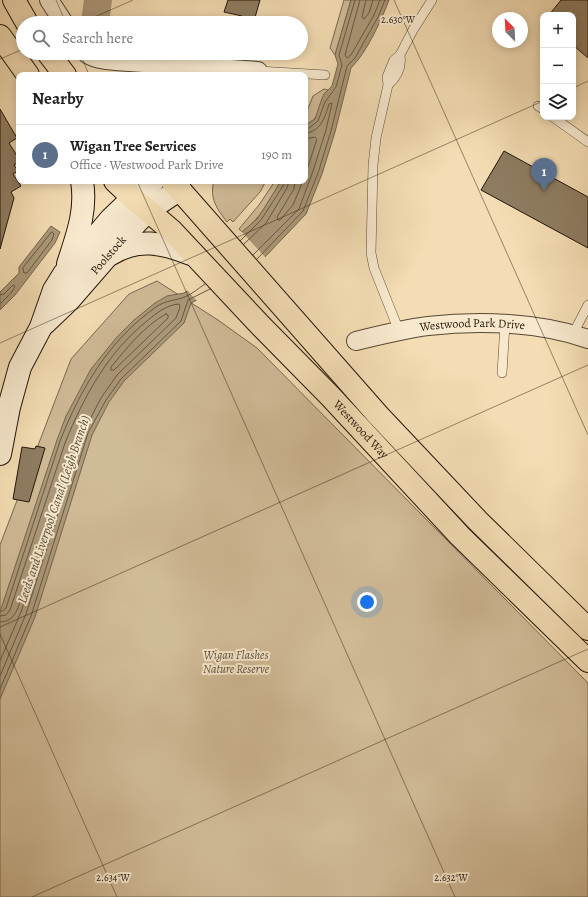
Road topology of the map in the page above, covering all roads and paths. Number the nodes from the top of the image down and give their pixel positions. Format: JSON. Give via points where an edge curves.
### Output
{"nodes":[{"id":1,"x":14,"y":0,"type":"edge"},
{"id":2,"x":49,"y":0,"type":"edge"},
{"id":3,"x":432,"y":0,"type":"edge"},
{"id":4,"x":23,"y":16,"type":"edge"},
{"id":5,"x":59,"y":16,"type":"edge"},
{"id":6,"x":0,"y":36,"type":"edge"},
{"id":7,"x":16,"y":58,"type":"edge"},
{"id":8,"x":17,"y":60,"type":"edge"},
{"id":9,"x":52,"y":60,"type":"edge"},
{"id":10,"x":53,"y":60,"type":"edge"},
{"id":11,"x":108,"y":60,"type":"edge"},
{"id":12,"x":26,"y":72,"type":"edge"},
{"id":13,"x":58,"y":72,"type":"edge"},
{"id":14,"x":63,"y":72,"type":"edge"},
{"id":15,"x":245,"y":72,"type":"edge"},
{"id":16,"x":308,"y":74,"type":"edge"},
{"id":17,"x":325,"y":75,"type":"dead end"},
{"id":18,"x":557,"y":120,"type":"edge"},
{"id":19,"x":588,"y":142,"type":"edge"},
{"id":20,"x":82,"y":184,"type":"edge"},
{"id":21,"x":118,"y":184,"type":"edge"},
{"id":22,"x":150,"y":184,"type":"edge"},
{"id":23,"x":181,"y":184,"type":"edge"},
{"id":24,"x":141,"y":204,"type":"junction"},
{"id":25,"x":192,"y":254,"type":"junction"},
{"id":26,"x":104,"y":259,"type":"junction"},
{"id":27,"x":64,"y":274,"type":"junction"},
{"id":28,"x":588,"y":305,"type":"edge"},
{"id":29,"x":505,"y":324,"type":"junction"},
{"id":30,"x":41,"y":327,"type":"junction"},
{"id":31,"x":399,"y":331,"type":"junction"},
{"id":32,"x":581,"y":336,"type":"edge"},
{"id":33,"x":356,"y":341,"type":"dead end"},
{"id":34,"x":502,"y":373,"type":"dead end"},
{"id":35,"x":0,"y":454,"type":"edge"},
{"id":36,"x":588,"y":629,"type":"edge"},
{"id":37,"x":588,"y":661,"type":"edge"}],
"edges":[{"from":1,"to":4,"type":"highway"},
{"from":2,"to":5,"type":"street"},
{"from":3,"to":31,"type":"lane","via":[[400,55],[394,60],[387,77],[388,85],[372,165],[371,253],[374,268]]},
{"from":6,"to":7,"type":"highway"},
{"from":8,"to":12,"type":"highway"},
{"from":9,"to":13,"type":"main road"},
{"from":10,"to":14,"type":"highway"},
{"from":11,"to":15,"type":"street"},
{"from":16,"to":17,"type":"lane"},
{"from":18,"to":19,"type":"lane"},
{"from":20,"to":27,"type":"main road","via":[[84,204],[81,223]]},
{"from":21,"to":24,"type":"highway","name":"Westwood Way"},
{"from":22,"to":24,"type":"main road","via":[[154,198],[152,205]]},
{"from":23,"to":24,"type":"main road","name":"Poolstock"},
{"from":23,"to":36,"type":"highway","name":"Westwood Way","via":[[217,231],[378,415],[478,521]]},
{"from":24,"to":25,"type":"highway","name":"Westwood Way"},
{"from":24,"to":26,"type":"main road","name":"Poolstock"},
{"from":24,"to":27,"type":"main road","name":"Poolstock","via":[[111,219]]},
{"from":25,"to":26,"type":"main road","via":[[148,242],[120,249]]},
{"from":25,"to":37,"type":"highway","name":"Westwood Way","via":[[330,396],[460,536]]},
{"from":26,"to":30,"type":"main road","name":"Poolstock","via":[[69,300]]},
{"from":27,"to":30,"type":"main road","name":"Poolstock","via":[[54,290]]},
{"from":28,"to":32,"type":"lane"},
{"from":29,"to":31,"type":"street","name":"Westwood Park Drive","via":[[466,323]]},
{"from":29,"to":32,"type":"street","name":"Westwood Park Drive","via":[[538,327]]},
{"from":29,"to":34,"type":"lane"},
{"from":30,"to":35,"type":"main road","name":"Poolstock","via":[[18,373]]},
{"from":31,"to":33,"type":"street","name":"Westwood Park Drive"}]}
